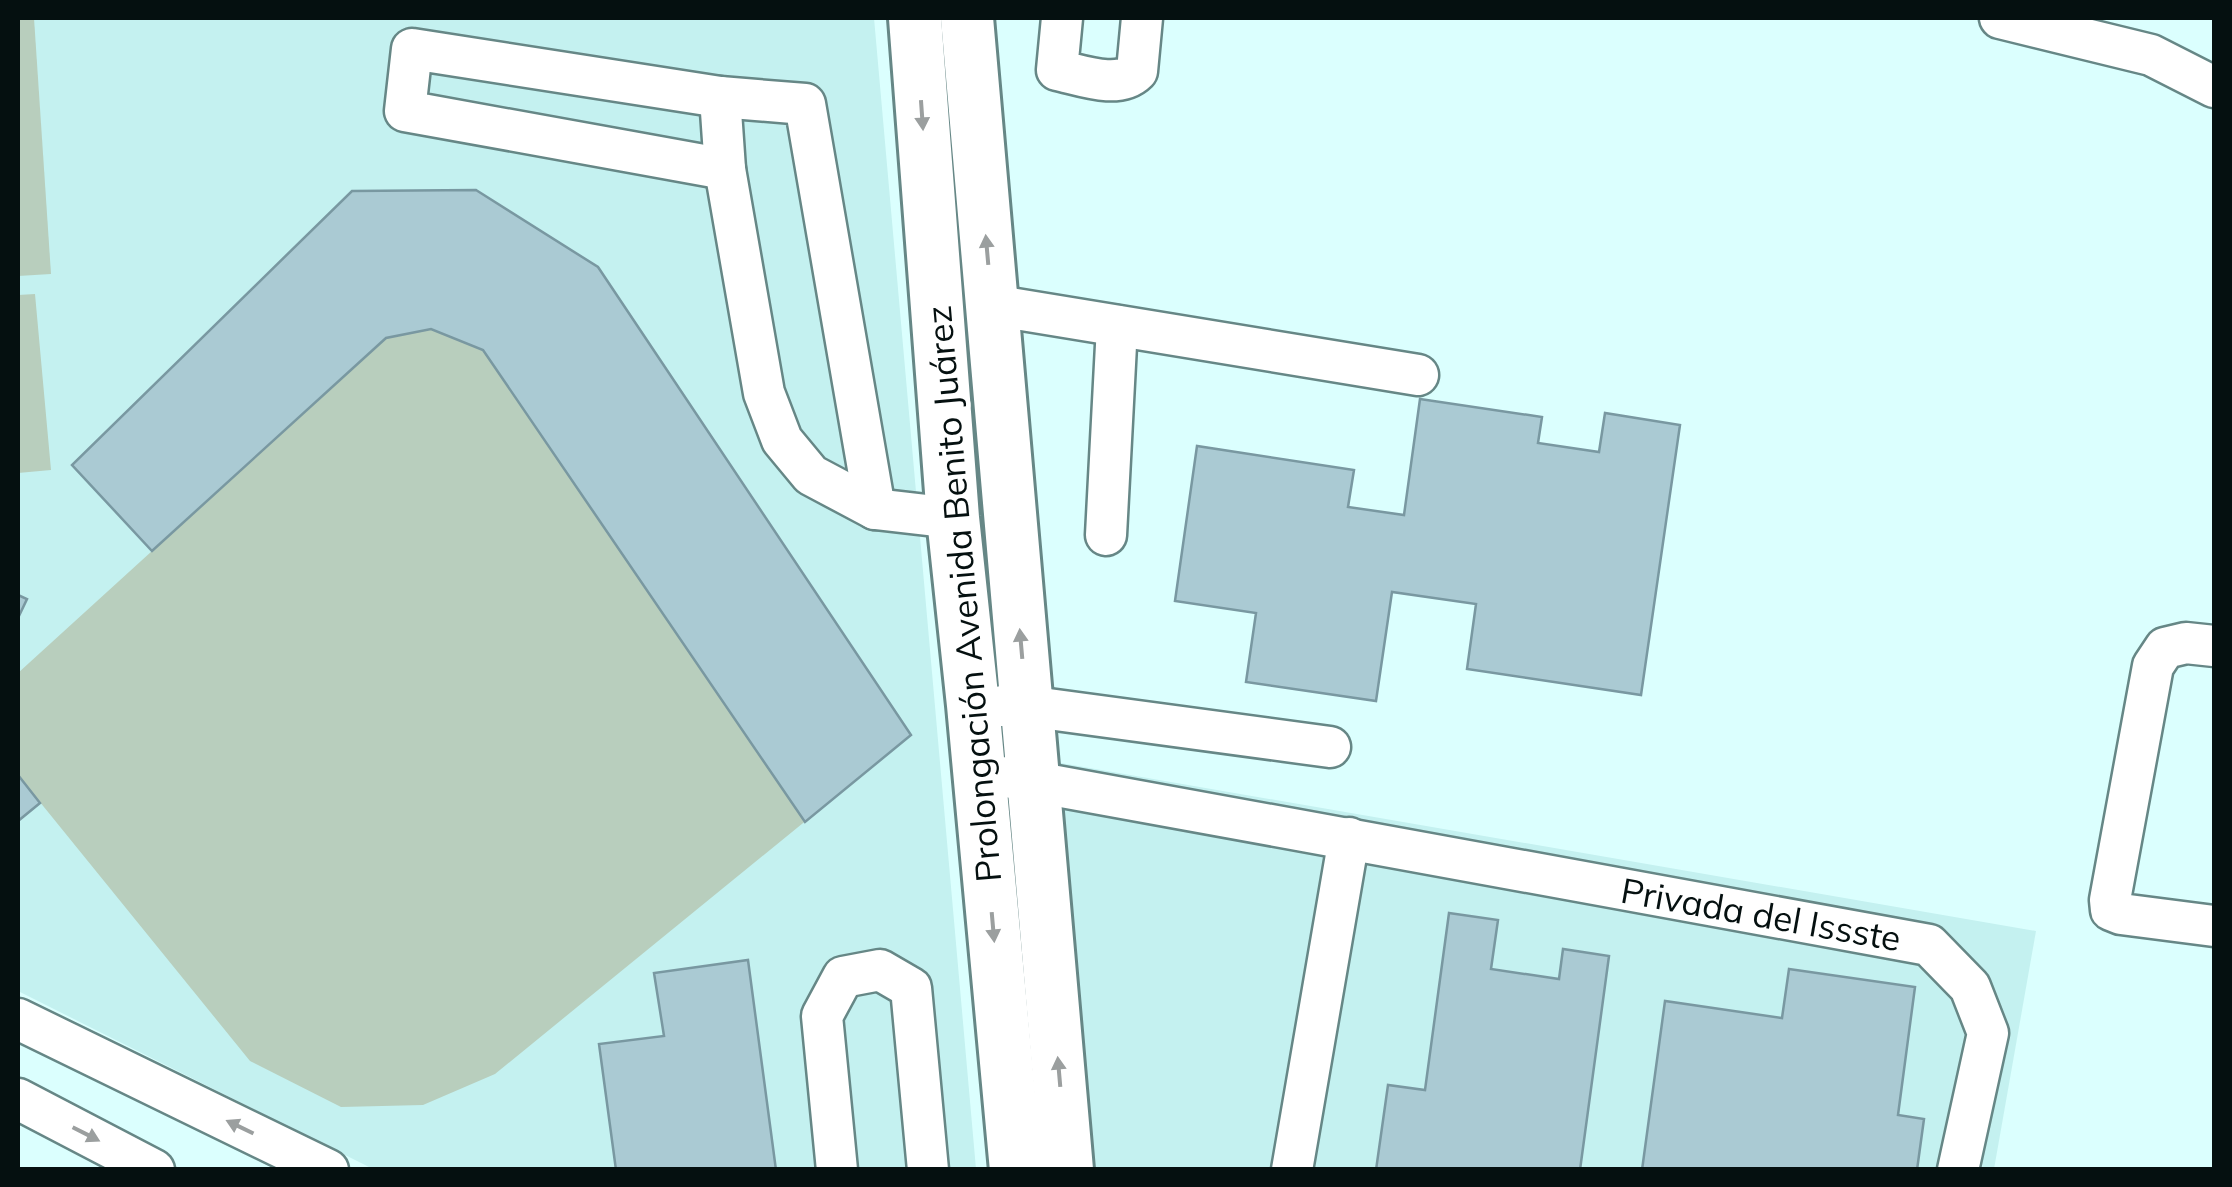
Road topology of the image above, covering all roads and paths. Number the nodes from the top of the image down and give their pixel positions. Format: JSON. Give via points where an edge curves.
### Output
{"nodes":[{"id":1,"x":915,"y":18,"type":"edge"},
{"id":2,"x":966,"y":18,"type":"edge"},
{"id":3,"x":1062,"y":18,"type":"edge"},
{"id":4,"x":1142,"y":18,"type":"edge"},
{"id":5,"x":2000,"y":18,"type":"edge"},
{"id":6,"x":2214,"y":86,"type":"edge"},
{"id":7,"x":720,"y":96,"type":"junction"},
{"id":8,"x":725,"y":170,"type":"junction"},
{"id":9,"x":992,"y":305,"type":"junction"},
{"id":10,"x":1116,"y":326,"type":"junction"},
{"id":11,"x":1418,"y":376,"type":"dead end"},
{"id":12,"x":875,"y":509,"type":"junction"},
{"id":13,"x":953,"y":518,"type":"junction"},
{"id":14,"x":1106,"y":536,"type":"dead end"},
{"id":15,"x":2214,"y":646,"type":"edge"},
{"id":16,"x":974,"y":705,"type":"junction"},
{"id":17,"x":1026,"y":706,"type":"junction"},
{"id":18,"x":1330,"y":748,"type":"dead end"},
{"id":19,"x":978,"y":773,"type":"junction"},
{"id":20,"x":1033,"y":780,"type":"junction"},
{"id":21,"x":1349,"y":838,"type":"junction"},
{"id":22,"x":2214,"y":926,"type":"edge"},
{"id":23,"x":18,"y":1019,"type":"edge"},
{"id":24,"x":18,"y":1099,"type":"edge"},
{"id":25,"x":154,"y":1170,"type":"edge"},
{"id":26,"x":328,"y":1170,"type":"edge"},
{"id":27,"x":837,"y":1170,"type":"edge"},
{"id":28,"x":928,"y":1170,"type":"edge"},
{"id":29,"x":1016,"y":1170,"type":"edge"},
{"id":30,"x":1067,"y":1170,"type":"edge"},
{"id":31,"x":1292,"y":1170,"type":"edge"},
{"id":32,"x":1958,"y":1170,"type":"edge"}],
"edges":[{"from":1,"to":13,"type":"main road","name":"Prolongación Avenida Benito Juárez","one_way":true},
{"from":9,"to":2,"type":"main road","name":"Prolongación Avenida Benito Juárez","one_way":true},
{"from":3,"to":4,"type":"street","via":[[1056,70],[1116,81],[1137,71]]},
{"from":5,"to":6,"type":"street","via":[[2150,55]]},
{"from":7,"to":8,"type":"street"},
{"from":7,"to":8,"type":"street","via":[[412,49],[405,111]]},
{"from":7,"to":12,"type":"street","via":[[805,104]]},
{"from":8,"to":12,"type":"street","via":[[764,393],[782,440],[810,475]]},
{"from":9,"to":10,"type":"street"},
{"from":17,"to":9,"type":"main road","name":"Prolongación Avenida Benito Juárez","one_way":true},
{"from":10,"to":11,"type":"street"},
{"from":10,"to":14,"type":"street"},
{"from":12,"to":13,"type":"street"},
{"from":13,"to":16,"type":"main road","name":"Prolongación Avenida Benito Juárez"},
{"from":15,"to":22,"type":"street","via":[[2165,648],[2153,666],[2110,900],[2121,914]]},
{"from":16,"to":17,"type":"street"},
{"from":16,"to":19,"type":"main road","name":"Prolongación Avenida Benito Juárez"},
{"from":17,"to":18,"type":"street"},
{"from":17,"to":20,"type":"main road","name":"Prolongación Avenida Benito Juárez"},
{"from":19,"to":20,"type":"street","name":"Privada del Issste"},
{"from":19,"to":29,"type":"main road","name":"Prolongación Avenida Benito Juárez","one_way":true},
{"from":20,"to":21,"type":"street","name":"Privada del Issste"},
{"from":30,"to":20,"type":"main road","name":"Prolongación Avenida Benito Juárez","one_way":true},
{"from":21,"to":31,"type":"street"},
{"from":21,"to":32,"type":"street","name":"Privada del Issste","via":[[1929,945],[1970,987],[1988,1033]]},
{"from":26,"to":23,"type":"street","one_way":true},
{"from":24,"to":25,"type":"street","one_way":true},
{"from":27,"to":28,"type":"street","via":[[822,1016],[843,977],[880,970],[910,988]]}]}
